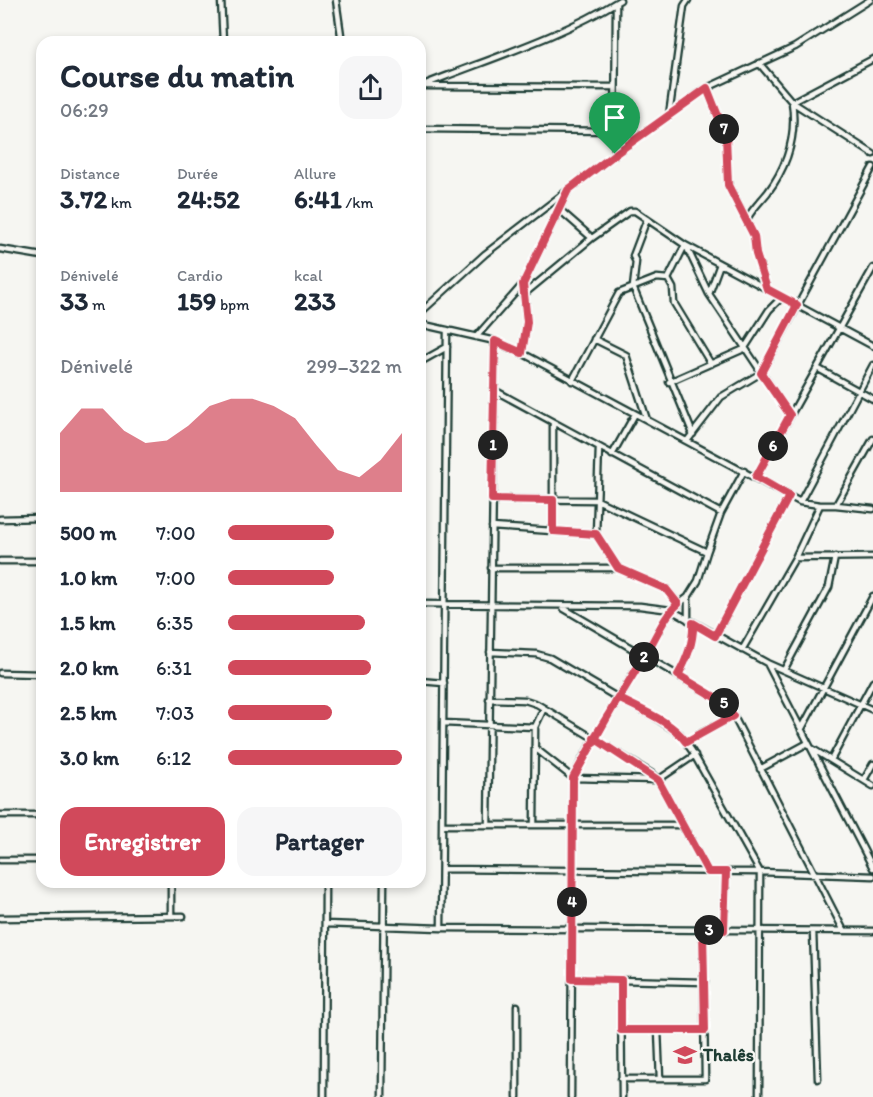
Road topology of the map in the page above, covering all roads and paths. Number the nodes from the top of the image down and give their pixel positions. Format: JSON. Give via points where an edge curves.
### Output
{"nodes":[{"id":1,"x":221,"y":0,"type":"edge"},
{"id":2,"x":336,"y":0,"type":"edge"},
{"id":3,"x":688,"y":0,"type":"edge"},
{"id":4,"x":870,"y":0,"type":"edge"},
{"id":5,"x":617,"y":1,"type":"edge"},
{"id":6,"x":223,"y":36,"type":"edge"},
{"id":7,"x":341,"y":36,"type":"edge"},
{"id":8,"x":873,"y":59,"type":"edge"},
{"id":9,"x":759,"y":63,"type":"junction"},
{"id":10,"x":426,"y":84,"type":"edge"},
{"id":11,"x":426,"y":86,"type":"edge"},
{"id":12,"x":615,"y":87,"type":"junction"},
{"id":13,"x":707,"y":88,"type":"junction"},
{"id":14,"x":792,"y":102,"type":"junction"},
{"id":15,"x":669,"y":115,"type":"junction"},
{"id":16,"x":426,"y":129,"type":"edge"},
{"id":17,"x":615,"y":131,"type":"junction"},
{"id":18,"x":615,"y":154,"type":"junction"},
{"id":19,"x":873,"y":154,"type":"edge"},
{"id":20,"x":873,"y":167,"type":"edge"},
{"id":21,"x":568,"y":190,"type":"junction"},
{"id":22,"x":560,"y":210,"type":"junction"},
{"id":23,"x":647,"y":219,"type":"junction"},
{"id":24,"x":747,"y":219,"type":"junction"},
{"id":25,"x":592,"y":238,"type":"junction"},
{"id":26,"x":686,"y":246,"type":"junction"},
{"id":27,"x":0,"y":249,"type":"edge"},
{"id":28,"x":36,"y":255,"type":"edge"},
{"id":29,"x":720,"y":264,"type":"junction"},
{"id":30,"x":873,"y":268,"type":"edge"},
{"id":31,"x":668,"y":279,"type":"junction"},
{"id":32,"x":523,"y":284,"type":"junction"},
{"id":33,"x":633,"y":287,"type":"junction"},
{"id":34,"x":767,"y":289,"type":"junction"},
{"id":35,"x":709,"y":294,"type":"junction"},
{"id":36,"x":523,"y":295,"type":"junction"},
{"id":37,"x":783,"y":297,"type":"junction"},
{"id":38,"x":797,"y":305,"type":"junction"},
{"id":39,"x":426,"y":308,"type":"edge"},
{"id":40,"x":426,"y":325,"type":"edge"},
{"id":41,"x":839,"y":328,"type":"junction"},
{"id":42,"x":447,"y":330,"type":"junction"},
{"id":43,"x":476,"y":337,"type":"junction"},
{"id":44,"x":594,"y":339,"type":"junction"},
{"id":45,"x":495,"y":341,"type":"junction"},
{"id":46,"x":873,"y":346,"type":"edge"},
{"id":47,"x":447,"y":347,"type":"junction"},
{"id":48,"x":744,"y":349,"type":"junction"},
{"id":49,"x":522,"y":353,"type":"junction"},
{"id":50,"x":426,"y":359,"type":"edge"},
{"id":51,"x":711,"y":364,"type":"junction"},
{"id":52,"x":873,"y":365,"type":"edge"},
{"id":53,"x":817,"y":368,"type":"junction"},
{"id":54,"x":761,"y":373,"type":"junction"},
{"id":55,"x":572,"y":381,"type":"junction"},
{"id":56,"x":669,"y":381,"type":"junction"},
{"id":57,"x":494,"y":390,"type":"junction"},
{"id":58,"x":859,"y":391,"type":"junction"},
{"id":59,"x":873,"y":399,"type":"edge"},
{"id":60,"x":635,"y":414,"type":"junction"},
{"id":61,"x":790,"y":415,"type":"junction"},
{"id":62,"x":647,"y":420,"type":"junction"},
{"id":63,"x":553,"y":423,"type":"junction"},
{"id":64,"x":693,"y":434,"type":"junction"},
{"id":65,"x":873,"y":439,"type":"edge"},
{"id":66,"x":687,"y":441,"type":"junction"},
{"id":67,"x":599,"y":448,"type":"junction"},
{"id":68,"x":612,"y":455,"type":"junction"},
{"id":69,"x":744,"y":471,"type":"junction"},
{"id":70,"x":756,"y":477,"type":"junction"},
{"id":71,"x":789,"y":496,"type":"junction"},
{"id":72,"x":492,"y":499,"type":"junction"},
{"id":73,"x":553,"y":500,"type":"junction"},
{"id":74,"x":597,"y":500,"type":"junction"},
{"id":75,"x":800,"y":502,"type":"junction"},
{"id":76,"x":820,"y":505,"type":"junction"},
{"id":77,"x":836,"y":505,"type":"junction"},
{"id":78,"x":873,"y":509,"type":"edge"},
{"id":79,"x":721,"y":513,"type":"junction"},
{"id":80,"x":36,"y":518,"type":"edge"},
{"id":81,"x":0,"y":519,"type":"edge"},
{"id":82,"x":492,"y":527,"type":"junction"},
{"id":83,"x":553,"y":531,"type":"junction"},
{"id":84,"x":596,"y":534,"type":"junction"},
{"id":85,"x":707,"y":552,"type":"junction"},
{"id":86,"x":835,"y":557,"type":"junction"},
{"id":87,"x":873,"y":557,"type":"edge"},
{"id":88,"x":795,"y":558,"type":"junction"},
{"id":89,"x":0,"y":561,"type":"edge"},
{"id":90,"x":36,"y":561,"type":"edge"},
{"id":91,"x":491,"y":568,"type":"junction"},
{"id":92,"x":618,"y":568,"type":"junction"},
{"id":93,"x":873,"y":596,"type":"edge"},
{"id":94,"x":688,"y":597,"type":"junction"},
{"id":95,"x":426,"y":604,"type":"edge"},
{"id":96,"x":444,"y":604,"type":"junction"},
{"id":97,"x":678,"y":604,"type":"junction"},
{"id":98,"x":491,"y":605,"type":"junction"},
{"id":99,"x":561,"y":606,"type":"junction"},
{"id":100,"x":671,"y":610,"type":"junction"},
{"id":101,"x":691,"y":621,"type":"junction"},
{"id":102,"x":715,"y":636,"type":"junction"},
{"id":103,"x":742,"y":650,"type":"junction"},
{"id":104,"x":490,"y":652,"type":"junction"},
{"id":105,"x":645,"y":655,"type":"junction"},
{"id":106,"x":766,"y":663,"type":"junction"},
{"id":107,"x":784,"y":670,"type":"junction"},
{"id":108,"x":0,"y":673,"type":"edge"},
{"id":109,"x":36,"y":674,"type":"edge"},
{"id":110,"x":678,"y":675,"type":"junction"},
{"id":111,"x":426,"y":682,"type":"edge"},
{"id":112,"x":873,"y":682,"type":"edge"},
{"id":113,"x":444,"y":683,"type":"junction"},
{"id":114,"x":823,"y":687,"type":"junction"},
{"id":115,"x":618,"y":698,"type":"junction"},
{"id":116,"x":489,"y":699,"type":"junction"},
{"id":117,"x":861,"y":705,"type":"junction"},
{"id":118,"x":544,"y":708,"type":"junction"},
{"id":119,"x":873,"y":710,"type":"edge"},
{"id":120,"x":733,"y":716,"type":"junction"},
{"id":121,"x":443,"y":723,"type":"junction"},
{"id":122,"x":489,"y":725,"type":"junction"},
{"id":123,"x":535,"y":727,"type":"junction"},
{"id":124,"x":801,"y":730,"type":"junction"},
{"id":125,"x":594,"y":738,"type":"junction"},
{"id":126,"x":686,"y":742,"type":"junction"},
{"id":127,"x":809,"y":745,"type":"junction"},
{"id":128,"x":535,"y":748,"type":"junction"},
{"id":129,"x":694,"y":754,"type":"junction"},
{"id":130,"x":831,"y":760,"type":"junction"},
{"id":131,"x":873,"y":764,"type":"edge"},
{"id":132,"x":760,"y":769,"type":"junction"},
{"id":133,"x":573,"y":778,"type":"junction"},
{"id":134,"x":658,"y":780,"type":"junction"},
{"id":135,"x":864,"y":780,"type":"junction"},
{"id":136,"x":873,"y":786,"type":"edge"},
{"id":137,"x":0,"y":815,"type":"edge"},
{"id":138,"x":36,"y":815,"type":"edge"},
{"id":139,"x":442,"y":825,"type":"junction"},
{"id":140,"x":488,"y":825,"type":"junction"},
{"id":141,"x":534,"y":825,"type":"junction"},
{"id":142,"x":573,"y":825,"type":"junction"},
{"id":143,"x":681,"y":825,"type":"junction"},
{"id":144,"x":0,"y":860,"type":"edge"},
{"id":145,"x":36,"y":860,"type":"edge"},
{"id":146,"x":873,"y":868,"type":"edge"},
{"id":147,"x":442,"y":869,"type":"junction"},
{"id":148,"x":573,"y":871,"type":"junction"},
{"id":149,"x":708,"y":872,"type":"junction"},
{"id":150,"x":726,"y":872,"type":"junction"},
{"id":151,"x":760,"y":872,"type":"junction"},
{"id":152,"x":814,"y":873,"type":"junction"},
{"id":153,"x":873,"y":876,"type":"edge"},
{"id":154,"x":171,"y":888,"type":"edge"},
{"id":155,"x":326,"y":888,"type":"edge"},
{"id":156,"x":384,"y":888,"type":"edge"},
{"id":157,"x":171,"y":916,"type":"junction"},
{"id":158,"x":183,"y":916,"type":"dead end"},
{"id":159,"x":0,"y":918,"type":"edge"},
{"id":160,"x":325,"y":924,"type":"junction"},
{"id":161,"x":383,"y":926,"type":"junction"},
{"id":162,"x":441,"y":928,"type":"junction"},
{"id":163,"x":572,"y":929,"type":"junction"},
{"id":164,"x":703,"y":930,"type":"junction"},
{"id":165,"x":724,"y":930,"type":"junction"},
{"id":166,"x":761,"y":930,"type":"junction"},
{"id":167,"x":813,"y":931,"type":"junction"},
{"id":168,"x":844,"y":931,"type":"junction"},
{"id":169,"x":873,"y":931,"type":"edge"},
{"id":170,"x":572,"y":979,"type":"junction"},
{"id":171,"x":621,"y":980,"type":"junction"},
{"id":172,"x":705,"y":982,"type":"junction"},
{"id":173,"x":518,"y":1006,"type":"dead end"},
{"id":174,"x":621,"y":1030,"type":"junction"},
{"id":175,"x":658,"y":1030,"type":"junction"},
{"id":176,"x":705,"y":1030,"type":"junction"},
{"id":177,"x":621,"y":1078,"type":"junction"},
{"id":178,"x":660,"y":1078,"type":"junction"},
{"id":179,"x":818,"y":1079,"type":"dead end"},
{"id":180,"x":324,"y":1097,"type":"edge"},
{"id":181,"x":382,"y":1097,"type":"edge"},
{"id":182,"x":517,"y":1097,"type":"edge"},
{"id":183,"x":571,"y":1097,"type":"edge"},
{"id":184,"x":622,"y":1097,"type":"edge"},
{"id":185,"x":759,"y":1097,"type":"edge"}],
"edges":[{"from":1,"to":6,"type":"street"},
{"from":2,"to":7,"type":"street"},
{"from":3,"to":15,"type":"street"},
{"from":4,"to":9,"type":"street","via":[[795,47]]},
{"from":5,"to":10,"type":"street","via":[[556,34]]},
{"from":5,"to":12,"type":"street"},
{"from":8,"to":14,"type":"street"},
{"from":9,"to":13,"type":"street"},
{"from":9,"to":14,"type":"street"},
{"from":11,"to":12,"type":"street"},
{"from":12,"to":17,"type":"street"},
{"from":13,"to":15,"type":"street"},
{"from":13,"to":24,"type":"street","via":[[726,136],[728,185]]},
{"from":14,"to":19,"type":"street"},
{"from":14,"to":24,"type":"street","via":[[792,146],[772,186]]},
{"from":15,"to":18,"type":"street"},
{"from":16,"to":17,"type":"street"},
{"from":17,"to":18,"type":"street"},
{"from":18,"to":21,"type":"street"},
{"from":20,"to":38,"type":"street"},
{"from":21,"to":22,"type":"street"},
{"from":21,"to":39,"type":"street","via":[[485,254]]},
{"from":22,"to":25,"type":"street"},
{"from":22,"to":32,"type":"street"},
{"from":23,"to":25,"type":"street","via":[[630,212]]},
{"from":23,"to":26,"type":"street"},
{"from":23,"to":33,"type":"street","via":[[633,256]]},
{"from":24,"to":34,"type":"street"},
{"from":25,"to":36,"type":"street"},
{"from":26,"to":29,"type":"street"},
{"from":26,"to":31,"type":"street"},
{"from":26,"to":35,"type":"street"},
{"from":27,"to":28,"type":"street"},
{"from":29,"to":34,"type":"street"},
{"from":29,"to":35,"type":"street"},
{"from":30,"to":41,"type":"street"},
{"from":31,"to":33,"type":"street","via":[[657,278]]},
{"from":31,"to":51,"type":"street","via":[[674,303]]},
{"from":32,"to":36,"type":"street"},
{"from":32,"to":43,"type":"street"},
{"from":33,"to":44,"type":"street","via":[[619,293]]},
{"from":33,"to":56,"type":"street"},
{"from":34,"to":37,"type":"street"},
{"from":35,"to":48,"type":"street"},
{"from":36,"to":49,"type":"street","via":[[527,322]]},
{"from":37,"to":38,"type":"street"},
{"from":37,"to":48,"type":"street","via":[[769,310]]},
{"from":38,"to":41,"type":"street"},
{"from":38,"to":54,"type":"street"},
{"from":40,"to":42,"type":"street"},
{"from":41,"to":46,"type":"street"},
{"from":41,"to":53,"type":"street"},
{"from":42,"to":43,"type":"street"},
{"from":42,"to":47,"type":"street"},
{"from":43,"to":45,"type":"street"},
{"from":44,"to":55,"type":"street"},
{"from":44,"to":62,"type":"street","via":[[626,355]]},
{"from":45,"to":49,"type":"street"},
{"from":45,"to":57,"type":"street"},
{"from":47,"to":50,"type":"street"},
{"from":47,"to":96,"type":"street"},
{"from":48,"to":51,"type":"street"},
{"from":48,"to":54,"type":"street"},
{"from":49,"to":55,"type":"street"},
{"from":51,"to":56,"type":"street"},
{"from":52,"to":58,"type":"street"},
{"from":53,"to":58,"type":"street"},
{"from":53,"to":61,"type":"street"},
{"from":54,"to":61,"type":"street"},
{"from":54,"to":64,"type":"street","via":[[721,397]]},
{"from":55,"to":60,"type":"street"},
{"from":56,"to":64,"type":"street"},
{"from":57,"to":63,"type":"street"},
{"from":57,"to":72,"type":"street"},
{"from":58,"to":59,"type":"street"},
{"from":58,"to":75,"type":"street"},
{"from":60,"to":62,"type":"street"},
{"from":60,"to":68,"type":"street"},
{"from":61,"to":70,"type":"street"},
{"from":62,"to":66,"type":"street"},
{"from":63,"to":67,"type":"street"},
{"from":63,"to":73,"type":"street"},
{"from":64,"to":66,"type":"street"},
{"from":65,"to":77,"type":"street"},
{"from":66,"to":69,"type":"street"},
{"from":67,"to":68,"type":"street"},
{"from":67,"to":74,"type":"street"},
{"from":68,"to":79,"type":"street"},
{"from":69,"to":70,"type":"street"},
{"from":69,"to":79,"type":"street"},
{"from":70,"to":71,"type":"street"},
{"from":71,"to":75,"type":"street"},
{"from":71,"to":102,"type":"street"},
{"from":72,"to":73,"type":"street"},
{"from":72,"to":82,"type":"street"},
{"from":73,"to":74,"type":"street"},
{"from":73,"to":83,"type":"street"},
{"from":74,"to":84,"type":"street"},
{"from":74,"to":85,"type":"street"},
{"from":75,"to":76,"type":"street"},
{"from":76,"to":77,"type":"street"},
{"from":76,"to":88,"type":"street"},
{"from":77,"to":78,"type":"street"},
{"from":79,"to":85,"type":"street"},
{"from":80,"to":81,"type":"street"},
{"from":82,"to":83,"type":"street"},
{"from":82,"to":91,"type":"street"},
{"from":83,"to":84,"type":"street"},
{"from":84,"to":92,"type":"street"},
{"from":85,"to":94,"type":"street"},
{"from":86,"to":87,"type":"street"},
{"from":86,"to":88,"type":"street"},
{"from":86,"to":107,"type":"street","via":[[829,587]]},
{"from":88,"to":103,"type":"street"},
{"from":89,"to":90,"type":"street"},
{"from":91,"to":92,"type":"street"},
{"from":91,"to":98,"type":"street"},
{"from":92,"to":97,"type":"street","via":[[666,589]]},
{"from":93,"to":114,"type":"street"},
{"from":94,"to":97,"type":"street"},
{"from":94,"to":101,"type":"street"},
{"from":95,"to":96,"type":"street"},
{"from":96,"to":98,"type":"street"},
{"from":96,"to":113,"type":"street"},
{"from":97,"to":100,"type":"street"},
{"from":98,"to":99,"type":"street"},
{"from":98,"to":104,"type":"street"},
{"from":99,"to":100,"type":"street"},
{"from":99,"to":105,"type":"street"},
{"from":100,"to":101,"type":"street"},
{"from":100,"to":105,"type":"street"},
{"from":101,"to":102,"type":"street"},
{"from":101,"to":110,"type":"street","via":[[694,634]]},
{"from":102,"to":103,"type":"street"},
{"from":103,"to":106,"type":"street"},
{"from":104,"to":115,"type":"street","via":[[550,658]]},
{"from":104,"to":116,"type":"street"},
{"from":105,"to":110,"type":"street"},
{"from":105,"to":115,"type":"street"},
{"from":106,"to":107,"type":"street"},
{"from":106,"to":124,"type":"street"},
{"from":107,"to":114,"type":"street"},
{"from":108,"to":109,"type":"street"},
{"from":110,"to":120,"type":"street","via":[[728,705]]},
{"from":111,"to":113,"type":"street"},
{"from":112,"to":117,"type":"street"},
{"from":113,"to":121,"type":"street"},
{"from":114,"to":117,"type":"street"},
{"from":114,"to":124,"type":"street"},
{"from":115,"to":125,"type":"street"},
{"from":115,"to":126,"type":"street","via":[[681,734]]},
{"from":116,"to":118,"type":"street","via":[[525,700]]},
{"from":116,"to":122,"type":"street"},
{"from":117,"to":119,"type":"street"},
{"from":117,"to":130,"type":"street"},
{"from":118,"to":123,"type":"street"},
{"from":118,"to":125,"type":"street"},
{"from":120,"to":126,"type":"street"},
{"from":120,"to":132,"type":"street"},
{"from":121,"to":122,"type":"street"},
{"from":121,"to":139,"type":"street"},
{"from":122,"to":123,"type":"street"},
{"from":122,"to":140,"type":"street"},
{"from":123,"to":128,"type":"street"},
{"from":124,"to":127,"type":"street"},
{"from":125,"to":133,"type":"street"},
{"from":125,"to":134,"type":"street"},
{"from":126,"to":129,"type":"street"},
{"from":127,"to":130,"type":"street"},
{"from":127,"to":132,"type":"street"},
{"from":127,"to":146,"type":"street"},
{"from":128,"to":133,"type":"street"},
{"from":128,"to":141,"type":"street"},
{"from":129,"to":134,"type":"street"},
{"from":129,"to":151,"type":"street"},
{"from":130,"to":135,"type":"street"},
{"from":131,"to":135,"type":"street"},
{"from":132,"to":152,"type":"street"},
{"from":133,"to":134,"type":"street"},
{"from":133,"to":142,"type":"street"},
{"from":134,"to":143,"type":"street"},
{"from":135,"to":136,"type":"street"},
{"from":137,"to":138,"type":"street"},
{"from":139,"to":140,"type":"street"},
{"from":139,"to":147,"type":"street"},
{"from":140,"to":141,"type":"street"},
{"from":141,"to":142,"type":"street"},
{"from":142,"to":143,"type":"street"},
{"from":142,"to":148,"type":"street"},
{"from":143,"to":149,"type":"street"},
{"from":144,"to":145,"type":"street"},
{"from":147,"to":148,"type":"street"},
{"from":147,"to":162,"type":"street"},
{"from":148,"to":149,"type":"street"},
{"from":148,"to":163,"type":"street"},
{"from":149,"to":150,"type":"street"},
{"from":150,"to":151,"type":"street"},
{"from":150,"to":165,"type":"street"},
{"from":151,"to":152,"type":"street"},
{"from":151,"to":166,"type":"street"},
{"from":152,"to":153,"type":"street"},
{"from":152,"to":168,"type":"street"},
{"from":154,"to":157,"type":"street"},
{"from":155,"to":160,"type":"street"},
{"from":156,"to":161,"type":"street"},
{"from":157,"to":158,"type":"street"},
{"from":157,"to":159,"type":"street"},
{"from":160,"to":161,"type":"street"},
{"from":160,"to":180,"type":"street"},
{"from":161,"to":162,"type":"street"},
{"from":161,"to":181,"type":"street"},
{"from":162,"to":163,"type":"street"},
{"from":163,"to":164,"type":"street"},
{"from":163,"to":170,"type":"street"},
{"from":164,"to":165,"type":"street"},
{"from":164,"to":172,"type":"street"},
{"from":165,"to":166,"type":"street"},
{"from":166,"to":167,"type":"street"},
{"from":166,"to":185,"type":"street"},
{"from":167,"to":168,"type":"street"},
{"from":167,"to":179,"type":"street"},
{"from":168,"to":169,"type":"street"},
{"from":170,"to":171,"type":"street"},
{"from":170,"to":183,"type":"street"},
{"from":171,"to":172,"type":"street"},
{"from":171,"to":174,"type":"street"},
{"from":172,"to":176,"type":"street"},
{"from":173,"to":182,"type":"street"},
{"from":174,"to":175,"type":"street"},
{"from":174,"to":177,"type":"street"},
{"from":175,"to":176,"type":"street"},
{"from":175,"to":178,"type":"street"},
{"from":176,"to":178,"type":"street","via":[[705,1078]]},
{"from":177,"to":178,"type":"street"},
{"from":177,"to":184,"type":"street"}]}
